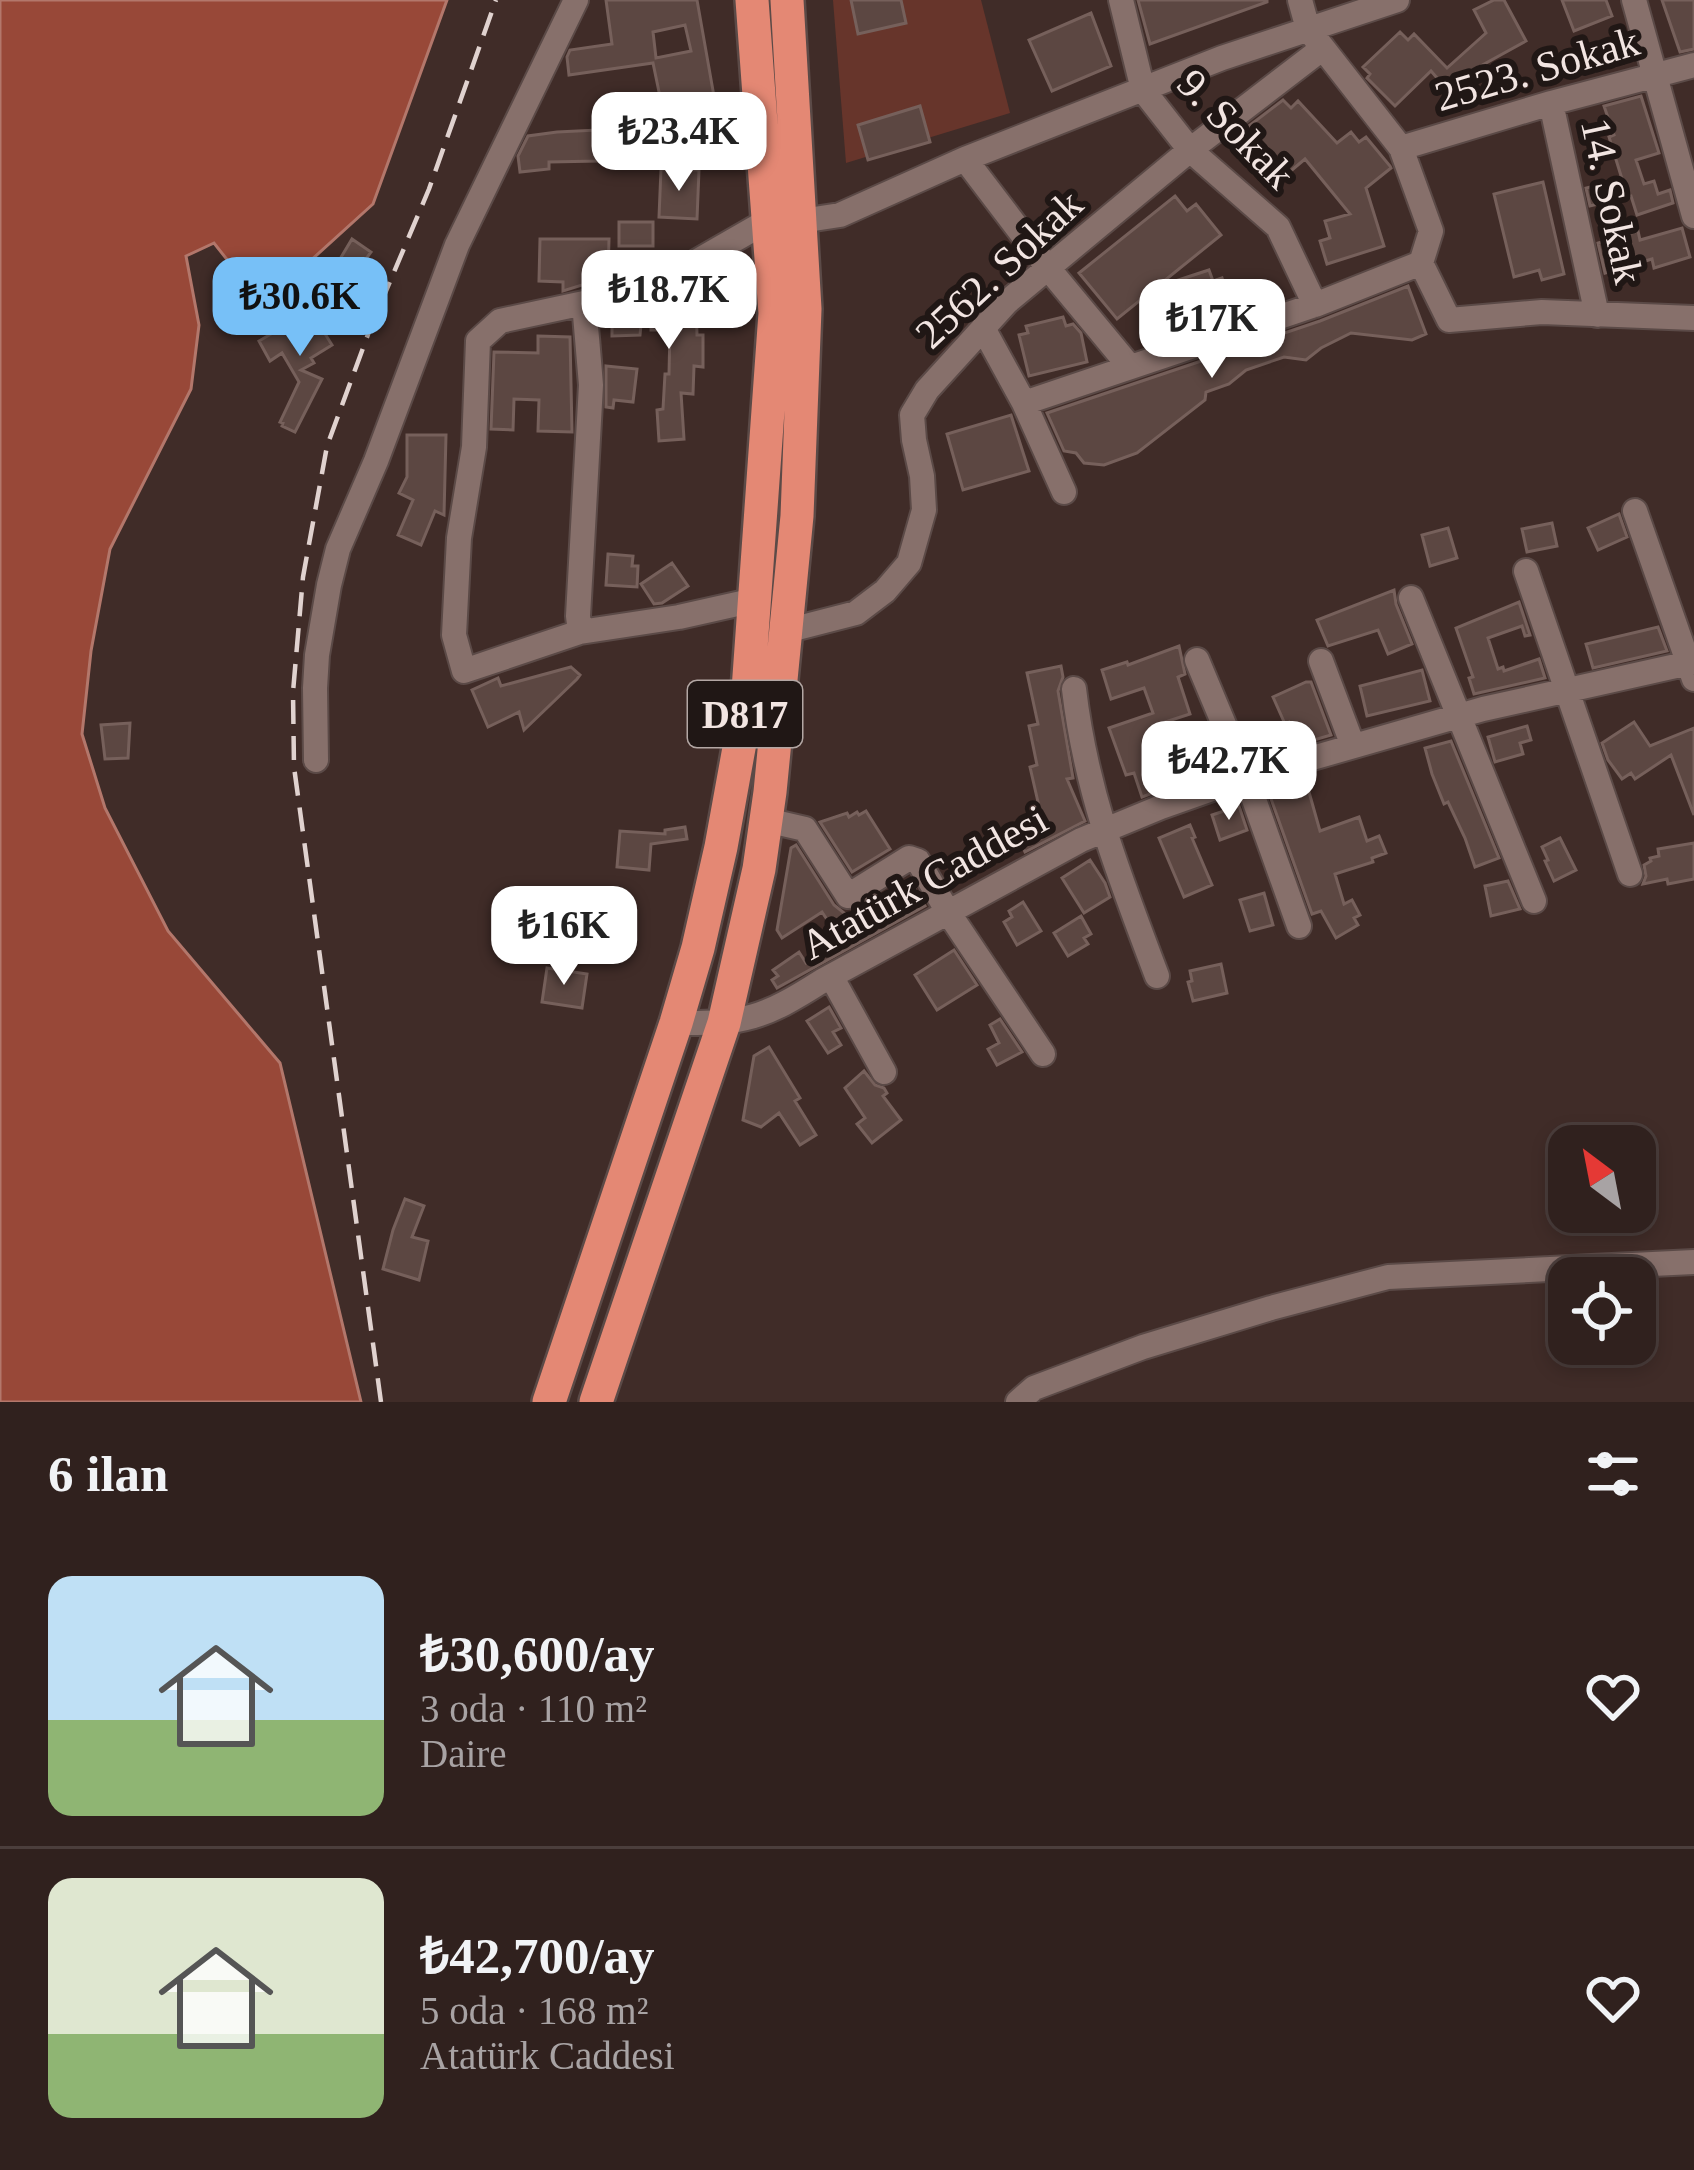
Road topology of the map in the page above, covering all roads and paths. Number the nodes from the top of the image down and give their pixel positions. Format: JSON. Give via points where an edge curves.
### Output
{"nodes":[{"id":1,"x":576,"y":0,"type":"edge"},
{"id":2,"x":752,"y":0,"type":"edge"},
{"id":3,"x":787,"y":0,"type":"edge"},
{"id":4,"x":1121,"y":0,"type":"edge"},
{"id":5,"x":1300,"y":0,"type":"edge"},
{"id":6,"x":1397,"y":0,"type":"edge"},
{"id":7,"x":1634,"y":0,"type":"edge"},
{"id":8,"x":1315,"y":39,"type":"junction"},
{"id":9,"x":1694,"y":65,"type":"edge"},
{"id":10,"x":1656,"y":75,"type":"junction"},
{"id":11,"x":1143,"y":90,"type":"junction"},
{"id":12,"x":1551,"y":103,"type":"junction"},
{"id":13,"x":1401,"y":148,"type":"junction"},
{"id":14,"x":1190,"y":150,"type":"junction"},
{"id":15,"x":964,"y":159,"type":"junction"},
{"id":16,"x":1693,"y":209,"type":"edge"},
{"id":17,"x":785,"y":220,"type":"junction"},
{"id":18,"x":1421,"y":262,"type":"junction"},
{"id":19,"x":1048,"y":268,"type":"junction"},
{"id":20,"x":584,"y":303,"type":"junction"},
{"id":21,"x":1315,"y":305,"type":"junction"},
{"id":22,"x":1597,"y":315,"type":"junction"},
{"id":23,"x":1694,"y":318,"type":"edge"},
{"id":24,"x":983,"y":328,"type":"junction"},
{"id":25,"x":1130,"y":367,"type":"junction"},
{"id":26,"x":1024,"y":403,"type":"junction"},
{"id":27,"x":1064,"y":492,"type":"dead end"},
{"id":28,"x":1635,"y":511,"type":"dead end"},
{"id":29,"x":1526,"y":571,"type":"dead end"},
{"id":30,"x":1411,"y":598,"type":"dead end"},
{"id":31,"x":754,"y":600,"type":"junction"},
{"id":32,"x":787,"y":631,"type":"junction"},
{"id":33,"x":580,"y":632,"type":"junction"},
{"id":34,"x":1197,"y":660,"type":"dead end"},
{"id":35,"x":1321,"y":662,"type":"dead end"},
{"id":36,"x":1692,"y":668,"type":"edge"},
{"id":37,"x":1074,"y":688,"type":"dead end"},
{"id":38,"x":1566,"y":690,"type":"junction"},
{"id":39,"x":1460,"y":716,"type":"junction"},
{"id":40,"x":1353,"y":746,"type":"junction"},
{"id":41,"x":316,"y":760,"type":"dead end"},
{"id":42,"x":1246,"y":776,"type":"junction"},
{"id":43,"x":766,"y":820,"type":"junction"},
{"id":44,"x":1103,"y":831,"type":"junction"},
{"id":45,"x":1630,"y":874,"type":"dead end"},
{"id":46,"x":1534,"y":901,"type":"dead end"},
{"id":47,"x":948,"y":912,"type":"junction"},
{"id":48,"x":1299,"y":926,"type":"dead end"},
{"id":49,"x":831,"y":976,"type":"junction"},
{"id":50,"x":1156,"y":976,"type":"dead end"},
{"id":51,"x":676,"y":1023,"type":"junction"},
{"id":52,"x":724,"y":1024,"type":"junction"},
{"id":53,"x":1043,"y":1054,"type":"dead end"},
{"id":54,"x":884,"y":1072,"type":"dead end"},
{"id":55,"x":1694,"y":1262,"type":"edge"},
{"id":56,"x":549,"y":1402,"type":"edge"},
{"id":57,"x":596,"y":1402,"type":"edge"},
{"id":58,"x":1018,"y":1402,"type":"edge"}],
"edges":[{"from":1,"to":41,"type":"street","via":[[457,245],[338,549],[317,655]]},
{"from":2,"to":17,"type":"highway","number":"D817"},
{"from":3,"to":17,"type":"highway","number":"D817"},
{"from":4,"to":11,"type":"street","name":"9. Sokak"},
{"from":5,"to":8,"type":"street"},
{"from":6,"to":8,"type":"street"},
{"from":7,"to":10,"type":"street"},
{"from":8,"to":11,"type":"street","via":[[1222,58]]},
{"from":8,"to":13,"type":"street","name":"2523. Sokak"},
{"from":8,"to":14,"type":"street","name":"2562. Sokak"},
{"from":9,"to":10,"type":"street","name":"2523. Sokak"},
{"from":10,"to":12,"type":"street","name":"2523. Sokak"},
{"from":10,"to":16,"type":"street"},
{"from":11,"to":14,"type":"street","name":"9. Sokak"},
{"from":11,"to":15,"type":"street"},
{"from":12,"to":13,"type":"street","name":"2523. Sokak"},
{"from":12,"to":22,"type":"street","name":"14. Sokak"},
{"from":13,"to":18,"type":"street","name":"2523. Sokak","via":[[1431,231]]},
{"from":14,"to":19,"type":"street","name":"2562. Sokak"},
{"from":14,"to":21,"type":"street","name":"9. Sokak","via":[[1278,227]]},
{"from":15,"to":17,"type":"street","via":[[841,215]]},
{"from":15,"to":19,"type":"street"},
{"from":17,"to":20,"type":"street"},
{"from":17,"to":31,"type":"highway","number":"D817"},
{"from":17,"to":32,"type":"highway","number":"D817","via":[[805,309]]},
{"from":18,"to":21,"type":"street"},
{"from":18,"to":22,"type":"street","via":[[1449,320]]},
{"from":19,"to":24,"type":"street","name":"2562. Sokak"},
{"from":19,"to":25,"type":"street"},
{"from":20,"to":33,"type":"street","via":[[591,385]]},
{"from":20,"to":33,"type":"street","via":[[500,321],[478,341],[454,635],[464,671]]},
{"from":21,"to":25,"type":"street"},
{"from":22,"to":23,"type":"street"},
{"from":24,"to":26,"type":"street"},
{"from":24,"to":32,"type":"street","name":"2562. Sokak","via":[[912,415],[923,510],[909,563],[856,614]]},
{"from":25,"to":26,"type":"street"},
{"from":26,"to":27,"type":"street"},
{"from":28,"to":36,"type":"street"},
{"from":29,"to":38,"type":"street"},
{"from":30,"to":39,"type":"street"},
{"from":31,"to":33,"type":"street"},
{"from":31,"to":51,"type":"highway","number":"D817","via":[[747,704],[721,847]]},
{"from":32,"to":43,"type":"highway","number":"D817"},
{"from":34,"to":42,"type":"street"},
{"from":35,"to":40,"type":"street"},
{"from":36,"to":38,"type":"street","name":"Atatürk Caddesi"},
{"from":37,"to":44,"type":"street"},
{"from":38,"to":39,"type":"street","name":"Atatürk Caddesi"},
{"from":38,"to":45,"type":"street"},
{"from":39,"to":40,"type":"street","name":"Atatürk Caddesi"},
{"from":39,"to":46,"type":"street"},
{"from":40,"to":42,"type":"street","name":"Atatürk Caddesi"},
{"from":42,"to":44,"type":"street","name":"Atatürk Caddesi"},
{"from":42,"to":48,"type":"street"},
{"from":43,"to":47,"type":"street","via":[[805,829],[848,896],[909,858],[918,861]]},
{"from":43,"to":52,"type":"highway","number":"D817"},
{"from":44,"to":47,"type":"street","name":"Atatürk Caddesi"},
{"from":44,"to":50,"type":"street"},
{"from":47,"to":49,"type":"street","name":"Atatürk Caddesi"},
{"from":47,"to":53,"type":"street"},
{"from":49,"to":52,"type":"street","name":"Atatürk Caddesi","via":[[756,1018]]},
{"from":49,"to":54,"type":"street"},
{"from":51,"to":52,"type":"street","name":"Atatürk Caddesi"},
{"from":51,"to":56,"type":"highway","number":"D817"},
{"from":52,"to":57,"type":"highway","number":"D817"},
{"from":55,"to":58,"type":"street","via":[[1388,1277],[1143,1347],[1034,1388]]}]}
